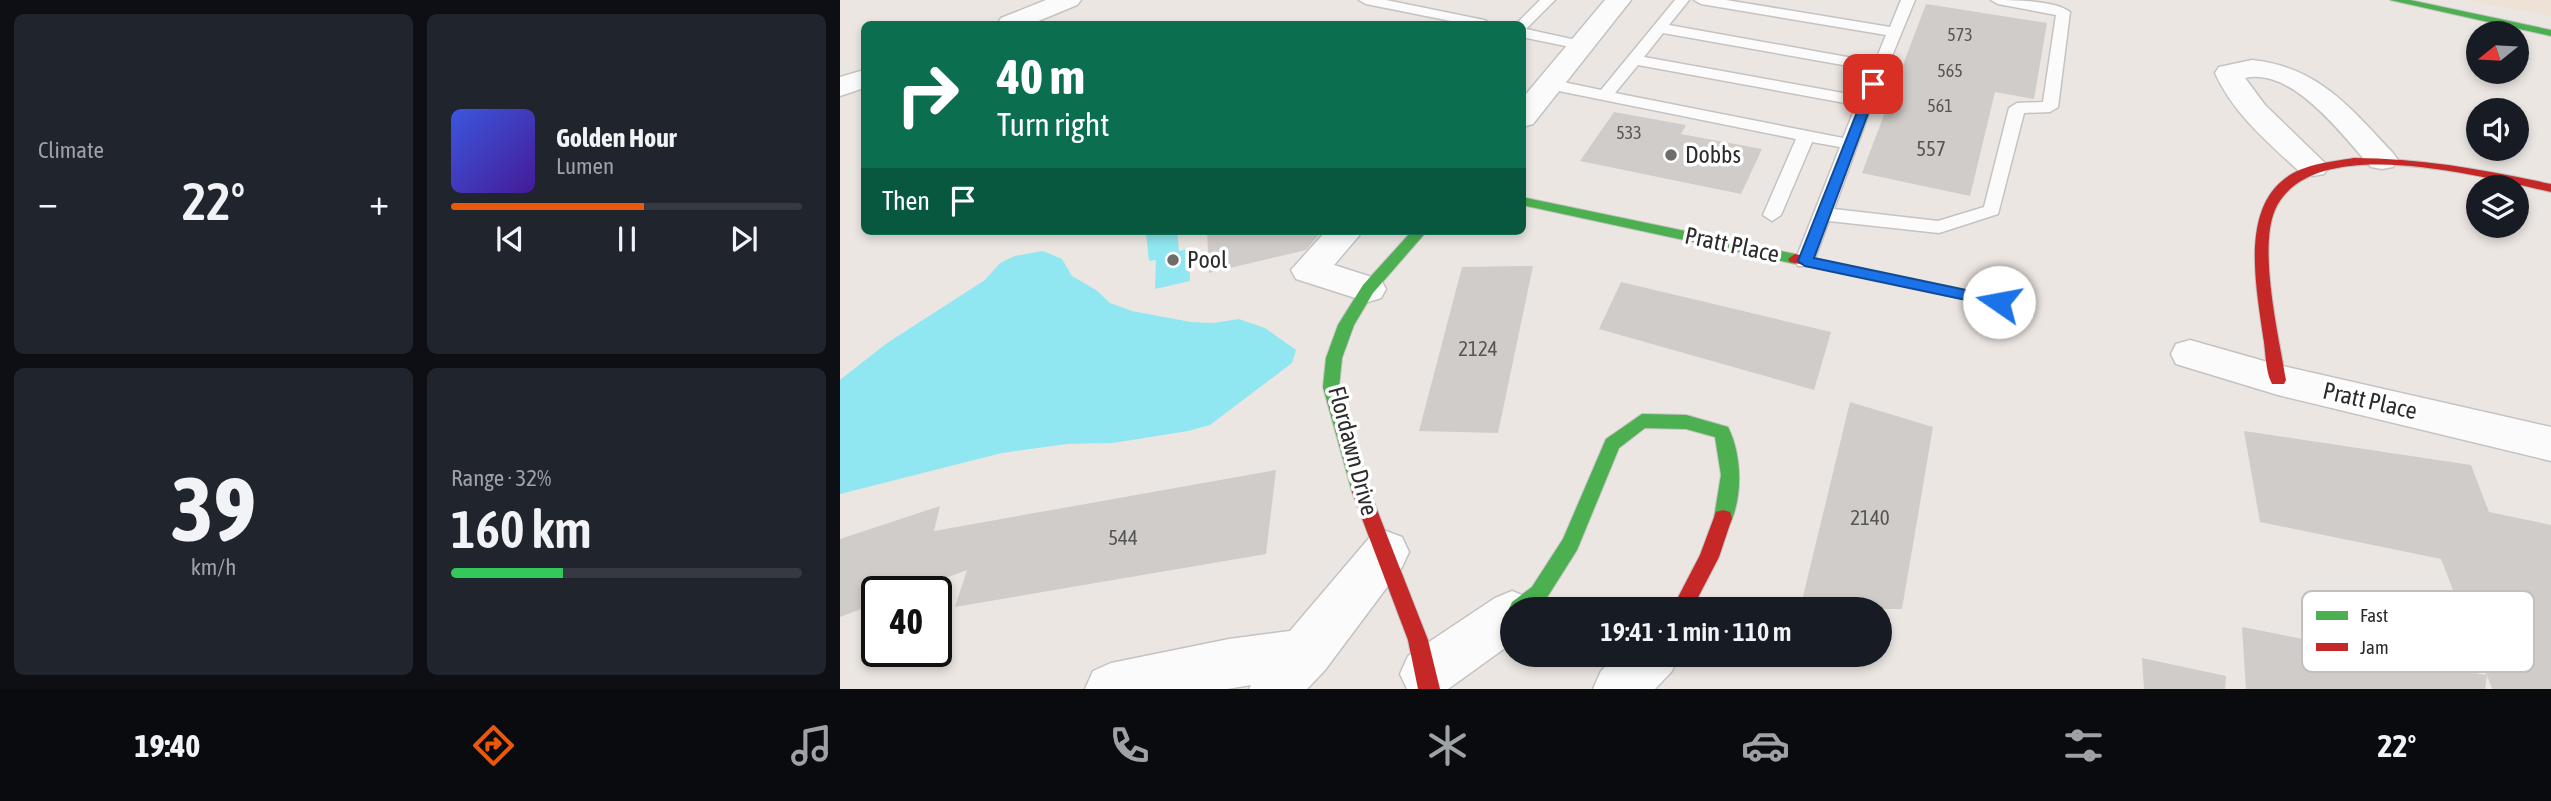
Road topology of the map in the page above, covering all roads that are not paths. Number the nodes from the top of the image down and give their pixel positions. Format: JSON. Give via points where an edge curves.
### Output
{"nodes":[{"id":1,"x":1068,"y":0,"type":"edge"},
{"id":2,"x":1366,"y":0,"type":"edge"},
{"id":3,"x":1548,"y":0,"type":"edge"},
{"id":4,"x":1618,"y":0,"type":"edge"},
{"id":5,"x":1682,"y":0,"type":"edge"},
{"id":6,"x":1701,"y":0,"type":"edge"},
{"id":7,"x":1908,"y":0,"type":"edge"},
{"id":8,"x":1998,"y":0,"type":"edge"},
{"id":9,"x":2395,"y":0,"type":"edge"},
{"id":10,"x":1017,"y":21,"type":"edge"},
{"id":11,"x":1469,"y":21,"type":"edge"},
{"id":12,"x":1526,"y":22,"type":"edge"},
{"id":13,"x":1660,"y":28,"type":"junction"},
{"id":14,"x":1895,"y":32,"type":"junction"},
{"id":15,"x":2551,"y":33,"type":"edge"},
{"id":16,"x":1526,"y":34,"type":"edge"},
{"id":17,"x":1580,"y":45,"type":"junction"},
{"id":18,"x":1634,"y":60,"type":"junction"},
{"id":19,"x":1880,"y":66,"type":"junction"},
{"id":20,"x":861,"y":79,"type":"edge"},
{"id":21,"x":1549,"y":84,"type":"junction"},
{"id":22,"x":840,"y":87,"type":"edge"},
{"id":23,"x":1605,"y":95,"type":"junction"},
{"id":24,"x":1865,"y":102,"type":"junction"},
{"id":25,"x":1526,"y":113,"type":"edge"},
{"id":26,"x":1806,"y":136,"type":"junction"},
{"id":27,"x":1850,"y":144,"type":"junction"},
{"id":28,"x":2382,"y":160,"type":"junction"},
{"id":29,"x":2313,"y":167,"type":"junction"},
{"id":30,"x":2551,"y":188,"type":"edge"},
{"id":31,"x":1526,"y":202,"type":"edge"},
{"id":32,"x":1823,"y":214,"type":"junction"},
{"id":33,"x":1772,"y":215,"type":"dead end"},
{"id":34,"x":1342,"y":235,"type":"edge"},
{"id":35,"x":1416,"y":235,"type":"edge"},
{"id":36,"x":1805,"y":261,"type":"junction"},
{"id":37,"x":1368,"y":289,"type":"junction"},
{"id":38,"x":2024,"y":307,"type":"dead end"},
{"id":39,"x":2190,"y":354,"type":"dead end"},
{"id":40,"x":2278,"y":380,"type":"junction"},
{"id":41,"x":2551,"y":444,"type":"edge"},
{"id":42,"x":1386,"y":552,"type":"junction"},
{"id":43,"x":1534,"y":597,"type":"edge"},
{"id":44,"x":1688,"y":597,"type":"edge"},
{"id":45,"x":1500,"y":623,"type":"edge"},
{"id":46,"x":1641,"y":667,"type":"edge"},
{"id":47,"x":1291,"y":671,"type":"edge"},
{"id":48,"x":1427,"y":681,"type":"edge"},
{"id":49,"x":1111,"y":689,"type":"edge"},
{"id":50,"x":1619,"y":689,"type":"edge"}],
"edges":[{"from":1,"to":10,"type":"street"},
{"from":2,"to":11,"type":"lane"},
{"from":3,"to":12,"type":"lane"},
{"from":4,"to":17,"type":"street"},
{"from":5,"to":13,"type":"lane"},
{"from":6,"to":14,"type":"lane"},
{"from":7,"to":14,"type":"lane"},
{"from":8,"to":32,"type":"lane","via":[[2063,12],[2050,107],[2017,108],[1992,210],[1939,227]]},
{"from":9,"to":15,"type":"street"},
{"from":13,"to":18,"type":"lane"},
{"from":13,"to":19,"type":"lane"},
{"from":14,"to":19,"type":"lane"},
{"from":16,"to":17,"type":"lane"},
{"from":17,"to":21,"type":"street"},
{"from":18,"to":23,"type":"lane"},
{"from":18,"to":24,"type":"lane"},
{"from":19,"to":24,"type":"lane"},
{"from":20,"to":22,"type":"street"},
{"from":21,"to":23,"type":"lane"},
{"from":21,"to":25,"type":"street"},
{"from":23,"to":26,"type":"lane"},
{"from":24,"to":27,"type":"lane"},
{"from":26,"to":27,"type":"lane"},
{"from":26,"to":33,"type":"lane"},
{"from":27,"to":32,"type":"lane"},
{"from":28,"to":29,"type":"street","via":[[2341,160]]},
{"from":28,"to":29,"type":"street","via":[[2304,83],[2264,67],[2229,74],[2245,102]]},
{"from":28,"to":30,"type":"street"},
{"from":29,"to":40,"type":"street","via":[[2276,192],[2264,232]]},
{"from":31,"to":36,"type":"street","name":"Pratt Place"},
{"from":32,"to":36,"type":"lane"},
{"from":34,"to":37,"type":"street","via":[[1309,270]]},
{"from":35,"to":37,"type":"street","name":"Flordawn Drive"},
{"from":36,"to":38,"type":"street","name":"Pratt Place"},
{"from":37,"to":42,"type":"street","name":"Flordawn Drive","via":[[1346,324],[1334,358],[1331,387],[1365,508]]},
{"from":39,"to":40,"type":"street","name":"Pratt Place"},
{"from":40,"to":41,"type":"street","name":"Pratt Place"},
{"from":42,"to":47,"type":"street"},
{"from":42,"to":48,"type":"street","name":"Flordawn Drive","via":[[1418,640]]},
{"from":43,"to":44,"type":"street","via":[[1570,544],[1612,444],[1642,421],[1686,422],[1722,432],[1731,461],[1717,541]]},
{"from":45,"to":48,"type":"street"},
{"from":46,"to":50,"type":"street"},
{"from":47,"to":49,"type":"street","via":[[1229,664]]}]}
